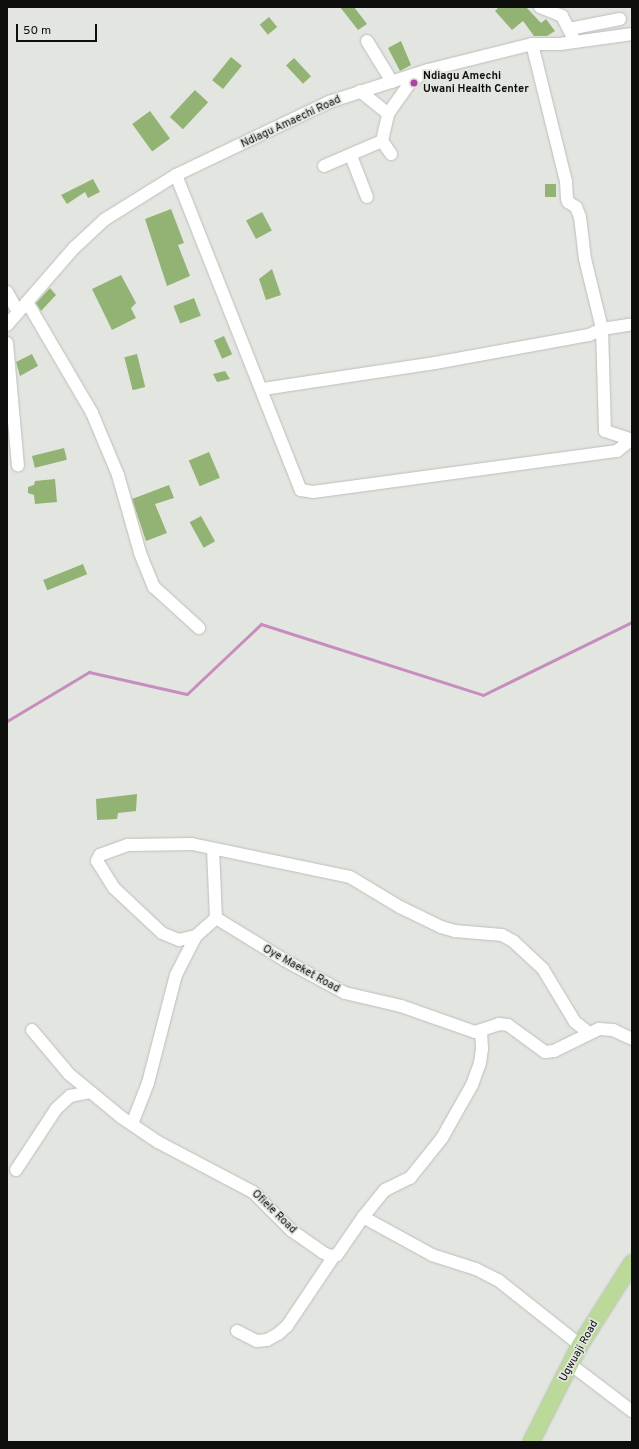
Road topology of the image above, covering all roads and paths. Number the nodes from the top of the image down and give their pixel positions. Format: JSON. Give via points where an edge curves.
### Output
{"nodes":[{"id":1,"x":543,"y":8,"type":"edge"},
{"id":2,"x":620,"y":19,"type":"dead end"},
{"id":3,"x":569,"y":29,"type":"junction"},
{"id":4,"x":629,"y":37,"type":"edge"},
{"id":5,"x":367,"y":41,"type":"dead end"},
{"id":6,"x":575,"y":42,"type":"junction"},
{"id":7,"x":532,"y":44,"type":"junction"},
{"id":8,"x":428,"y":70,"type":"junction"},
{"id":9,"x":392,"y":82,"type":"junction"},
{"id":10,"x":360,"y":92,"type":"junction"},
{"id":11,"x":388,"y":114,"type":"junction"},
{"id":12,"x":382,"y":141,"type":"junction"},
{"id":13,"x":391,"y":154,"type":"dead end"},
{"id":14,"x":351,"y":156,"type":"junction"},
{"id":15,"x":324,"y":166,"type":"dead end"},
{"id":16,"x":176,"y":175,"type":"junction"},
{"id":17,"x":367,"y":197,"type":"dead end"},
{"id":18,"x":7,"y":292,"type":"edge"},
{"id":19,"x":27,"y":302,"type":"junction"},
{"id":20,"x":18,"y":312,"type":"junction"},
{"id":21,"x":632,"y":324,"type":"edge"},
{"id":22,"x":7,"y":325,"type":"edge"},
{"id":23,"x":602,"y":329,"type":"junction"},
{"id":24,"x":7,"y":343,"type":"edge"},
{"id":25,"x":263,"y":389,"type":"junction"},
{"id":26,"x":631,"y":439,"type":"edge"},
{"id":27,"x":18,"y":466,"type":"dead end"},
{"id":28,"x":199,"y":628,"type":"dead end"},
{"id":29,"x":213,"y":849,"type":"junction"},
{"id":30,"x":216,"y":918,"type":"junction"},
{"id":31,"x":196,"y":936,"type":"junction"},
{"id":32,"x":32,"y":1030,"type":"dead end"},
{"id":33,"x":481,"y":1030,"type":"junction"},
{"id":34,"x":588,"y":1033,"type":"junction"},
{"id":35,"x":632,"y":1039,"type":"edge"},
{"id":36,"x":90,"y":1092,"type":"junction"},
{"id":37,"x":132,"y":1124,"type":"junction"},
{"id":38,"x":16,"y":1170,"type":"dead end"},
{"id":39,"x":363,"y":1217,"type":"junction"},
{"id":40,"x":334,"y":1256,"type":"junction"},
{"id":41,"x":632,"y":1263,"type":"edge"},
{"id":42,"x":237,"y":1331,"type":"dead end"},
{"id":43,"x":580,"y":1345,"type":"junction"},
{"id":44,"x":570,"y":1364,"type":"junction"},
{"id":45,"x":632,"y":1411,"type":"edge"},
{"id":46,"x":531,"y":1442,"type":"edge"}],
"edges":[{"from":1,"to":3,"type":"street","via":[[562,16]]},
{"from":2,"to":3,"type":"street"},
{"from":3,"to":6,"type":"street"},
{"from":4,"to":6,"type":"street","name":"Ndiagu Amaechi Road"},
{"from":5,"to":9,"type":"street"},
{"from":6,"to":7,"type":"street","name":"Ndiagu Amaechi Road"},
{"from":7,"to":8,"type":"street","name":"Ndiagu Amaechi Road"},
{"from":7,"to":23,"type":"street","via":[[566,181],[568,202],[576,207],[580,217],[585,259]]},
{"from":8,"to":9,"type":"street","name":"Ndiagu Amaechi Road"},
{"from":8,"to":11,"type":"street","via":[[409,84]]},
{"from":9,"to":10,"type":"street","name":"Ndiagu Amaechi Road"},
{"from":10,"to":11,"type":"street"},
{"from":10,"to":16,"type":"street","name":"Ndiagu Amaechi Road","via":[[328,102]]},
{"from":11,"to":12,"type":"street"},
{"from":12,"to":13,"type":"street"},
{"from":12,"to":14,"type":"street"},
{"from":14,"to":15,"type":"street"},
{"from":14,"to":17,"type":"street"},
{"from":16,"to":19,"type":"street","name":"Ndiagu Amaechi Road","via":[[104,220],[74,248]]},
{"from":16,"to":25,"type":"street"},
{"from":18,"to":20,"type":"street"},
{"from":19,"to":20,"type":"street","name":"Ndiagu Amaechi Road"},
{"from":19,"to":28,"type":"street","via":[[92,413],[118,475],[140,553],[154,588]]},
{"from":20,"to":22,"type":"street","name":"Ndiagu Amaechi Road"},
{"from":21,"to":23,"type":"street"},
{"from":23,"to":25,"type":"street","via":[[589,335],[443,362]]},
{"from":23,"to":26,"type":"street","via":[[605,431]]},
{"from":24,"to":27,"type":"street"},
{"from":25,"to":26,"type":"street","via":[[296,484],[301,490],[329,490],[617,451]]},
{"from":29,"to":30,"type":"street"},
{"from":29,"to":31,"type":"street","via":[[177,843],[128,845],[104,853],[98,858],[114,888],[162,933],[179,940]]},
{"from":29,"to":34,"type":"street","via":[[350,877],[400,907],[441,927],[507,937],[543,969],[575,1022]]},
{"from":30,"to":31,"type":"street"},
{"from":30,"to":33,"type":"street","name":"Oye Maeket Road","via":[[345,993],[401,1006],[475,1032]]},
{"from":31,"to":37,"type":"street","via":[[176,975],[158,1046]]},
{"from":32,"to":36,"type":"street","name":"Ofiele Road","via":[[69,1074]]},
{"from":33,"to":34,"type":"street","name":"Oye Maeket Road","via":[[499,1024],[508,1025],[545,1052]]},
{"from":33,"to":39,"type":"street","via":[[480,1063],[472,1085],[442,1138],[410,1178],[385,1190]]},
{"from":34,"to":35,"type":"street","name":"Oye Maeket Road","via":[[600,1029],[613,1030]]},
{"from":36,"to":37,"type":"street","name":"Ofiele Road"},
{"from":36,"to":38,"type":"street","via":[[70,1096],[56,1109]]},
{"from":37,"to":40,"type":"street","name":"Ofiele Road","via":[[158,1142],[254,1192],[291,1230],[322,1252]]},
{"from":39,"to":40,"type":"street","via":[[341,1250]]},
{"from":39,"to":43,"type":"street","via":[[432,1255],[476,1269],[498,1280]]},
{"from":40,"to":42,"type":"street","via":[[287,1326],[278,1334],[257,1341]]},
{"from":41,"to":43,"type":"main road","name":"Ugwuaji Road"},
{"from":43,"to":44,"type":"main road","name":"Ugwuaji Road"},
{"from":44,"to":45,"type":"street"},
{"from":44,"to":46,"type":"main road","name":"Ugwuaji Road"}]}
